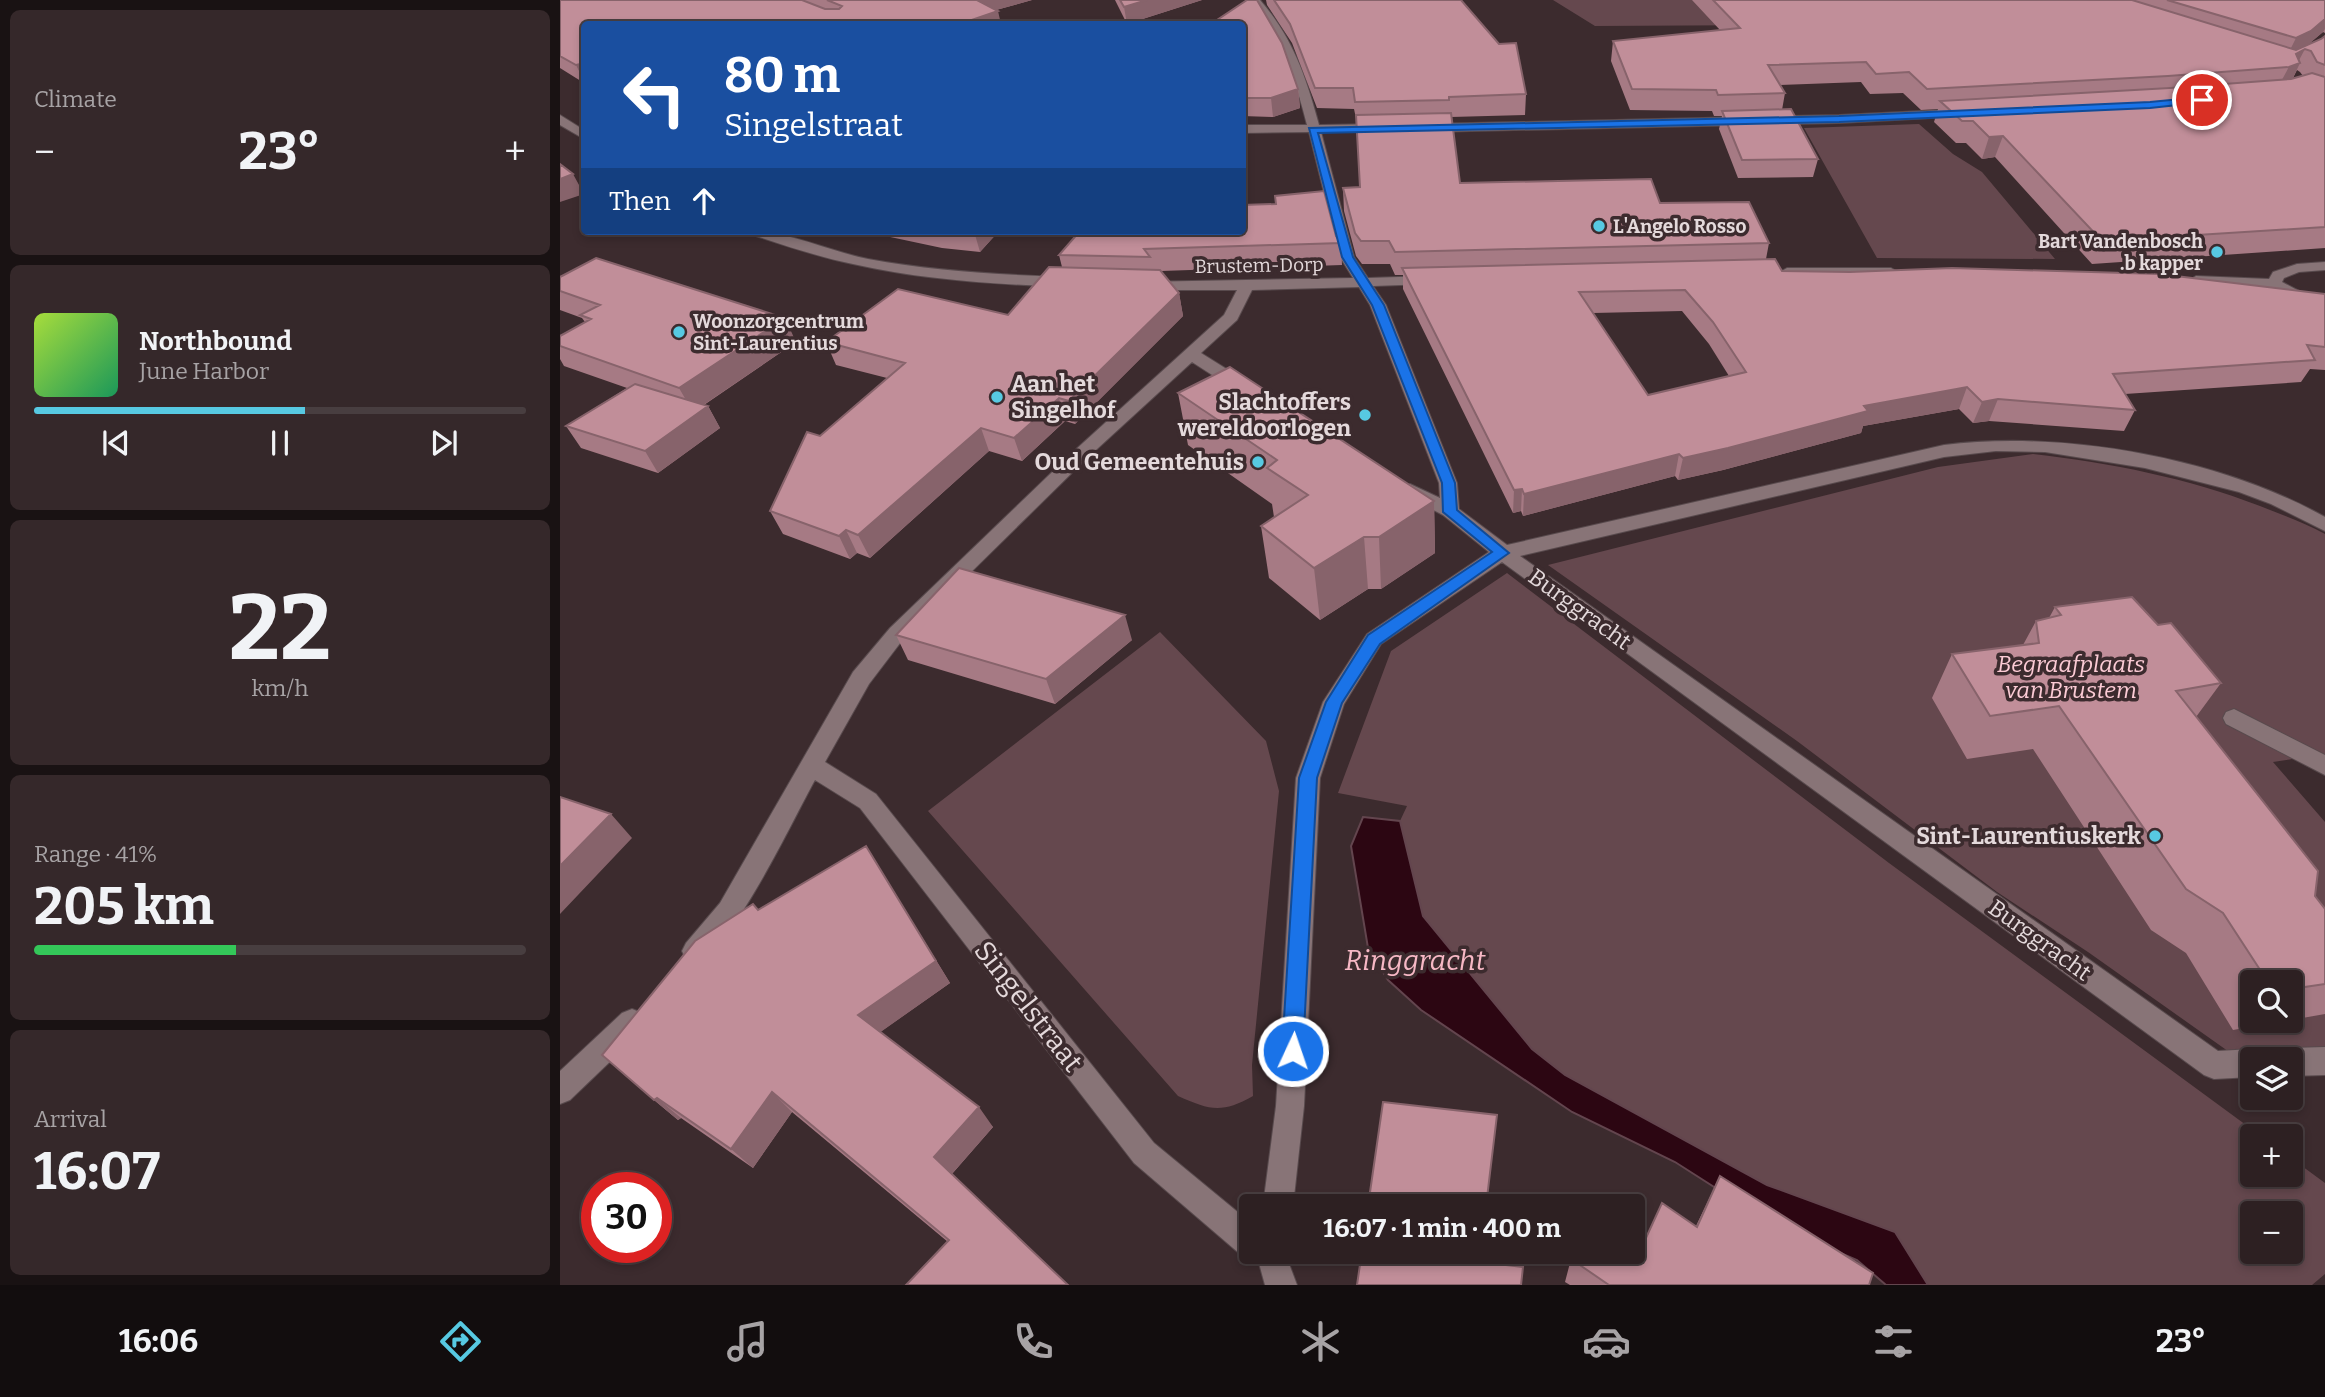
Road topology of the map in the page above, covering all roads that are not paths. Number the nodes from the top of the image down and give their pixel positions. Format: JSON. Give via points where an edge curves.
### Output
{"nodes":[{"id":1,"x":1255,"y":0,"type":"edge"},
{"id":2,"x":1974,"y":113,"type":"edge"},
{"id":3,"x":560,"y":119,"type":"edge"},
{"id":4,"x":1395,"y":128,"type":"edge"},
{"id":5,"x":1409,"y":128,"type":"edge"},
{"id":6,"x":1246,"y":129,"type":"edge"},
{"id":7,"x":1312,"y":130,"type":"junction"},
{"id":8,"x":581,"y":133,"type":"edge"},
{"id":9,"x":768,"y":235,"type":"edge"},
{"id":10,"x":2325,"y":266,"type":"edge"},
{"id":11,"x":1775,"y":272,"type":"edge"},
{"id":12,"x":1912,"y":273,"type":"edge"},
{"id":13,"x":1447,"y":279,"type":"edge"},
{"id":14,"x":2181,"y":280,"type":"edge"},
{"id":15,"x":1365,"y":281,"type":"junction"},
{"id":16,"x":1084,"y":283,"type":"edge"},
{"id":17,"x":1122,"y":284,"type":"edge"},
{"id":18,"x":2274,"y":284,"type":"junction"},
{"id":19,"x":1247,"y":286,"type":"junction"},
{"id":20,"x":2325,"y":302,"type":"edge"},
{"id":21,"x":1191,"y":354,"type":"junction"},
{"id":22,"x":1261,"y":398,"type":"edge"},
{"id":23,"x":1390,"y":477,"type":"edge"},
{"id":24,"x":1450,"y":512,"type":"junction"},
{"id":25,"x":2325,"y":525,"type":"edge"},
{"id":26,"x":1502,"y":553,"type":"junction"},
{"id":27,"x":2235,"y":718,"type":"dead end"},
{"id":28,"x":812,"y":766,"type":"junction"},
{"id":29,"x":2325,"y":766,"type":"edge"},
{"id":30,"x":685,"y":964,"type":"edge"},
{"id":31,"x":649,"y":1005,"type":"edge"},
{"id":32,"x":2325,"y":1061,"type":"edge"},
{"id":33,"x":2303,"y":1062,"type":"edge"},
{"id":34,"x":2240,"y":1064,"type":"edge"},
{"id":35,"x":560,"y":1090,"type":"edge"},
{"id":36,"x":1279,"y":1194,"type":"edge"},
{"id":37,"x":1239,"y":1233,"type":"edge"}],
"edges":[{"from":1,"to":7,"type":"street","via":[[1274,23],[1300,75]]},
{"from":2,"to":5,"type":"street"},
{"from":3,"to":8,"type":"street"},
{"from":4,"to":7,"type":"street"},
{"from":6,"to":7,"type":"street"},
{"from":7,"to":15,"type":"street","via":[[1347,257]]},
{"from":9,"to":16,"type":"street","via":[[851,260],[898,268]]},
{"from":10,"to":18,"type":"street","via":[[2297,268],[2278,275]]},
{"from":11,"to":12,"type":"street"},
{"from":13,"to":15,"type":"street","name":"Brustem-Dorp"},
{"from":14,"to":18,"type":"street"},
{"from":15,"to":19,"type":"street","name":"Brustem-Dorp"},
{"from":15,"to":24,"type":"street","via":[[1448,483]]},
{"from":17,"to":19,"type":"street","name":"Brustem-Dorp"},
{"from":18,"to":20,"type":"street"},
{"from":19,"to":21,"type":"street","via":[[1231,317]]},
{"from":21,"to":22,"type":"street"},
{"from":21,"to":28,"type":"street","via":[[897,633],[861,678]]},
{"from":23,"to":24,"type":"street"},
{"from":24,"to":26,"type":"street"},
{"from":25,"to":26,"type":"street","name":"Burggracht","via":[[2279,500],[2204,474],[2080,449],[2008,444],[1944,451]]},
{"from":26,"to":34,"type":"street","name":"Burggracht","via":[[2214,1065]]},
{"from":26,"to":36,"type":"street","via":[[1374,639],[1334,702],[1308,778],[1290,1106]]},
{"from":27,"to":29,"type":"street"},
{"from":28,"to":30,"type":"street","via":[[729,911]]},
{"from":28,"to":37,"type":"street","name":"Singelstraat","via":[[869,802],[1144,1153]]},
{"from":31,"to":35,"type":"street"},
{"from":32,"to":33,"type":"street"}]}
